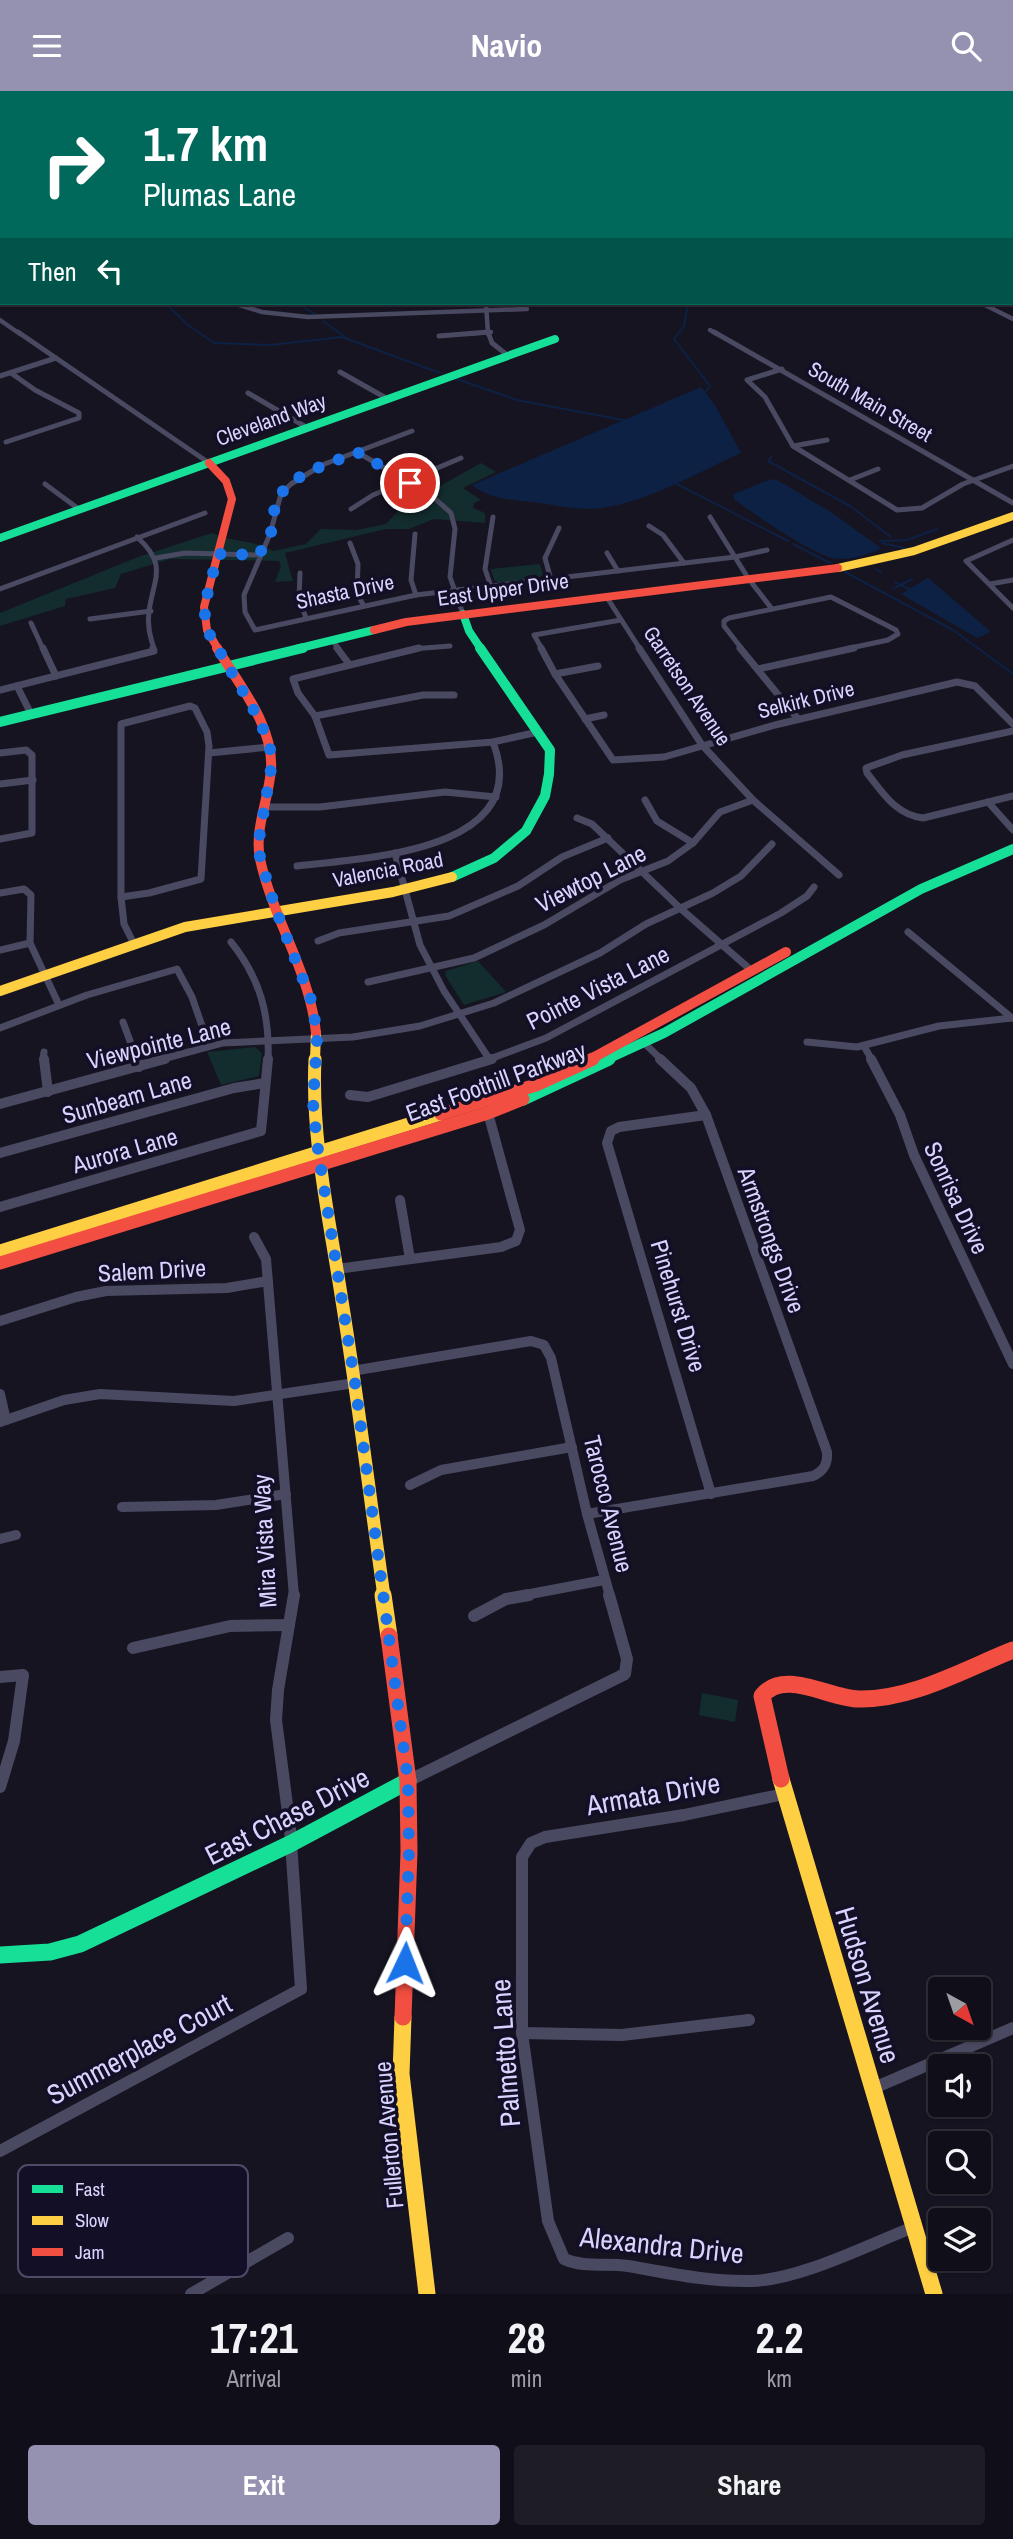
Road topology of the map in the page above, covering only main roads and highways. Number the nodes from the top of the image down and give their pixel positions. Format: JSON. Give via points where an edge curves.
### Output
{"nodes":[{"id":1,"x":555,"y":339,"type":"dead end"},
{"id":2,"x":209,"y":463,"type":"junction"},
{"id":3,"x":1013,"y":516,"type":"edge"},
{"id":4,"x":0,"y":538,"type":"edge"},
{"id":5,"x":463,"y":614,"type":"junction"},
{"id":6,"x":228,"y":666,"type":"junction"},
{"id":7,"x":0,"y":722,"type":"edge"},
{"id":8,"x":1013,"y":841,"type":"edge"},
{"id":9,"x":1013,"y":849,"type":"edge"},
{"id":10,"x":276,"y":910,"type":"junction"},
{"id":11,"x":0,"y":991,"type":"edge"},
{"id":12,"x":320,"y":1160,"type":"junction"},
{"id":13,"x":0,"y":1251,"type":"edge"},
{"id":14,"x":0,"y":1263,"type":"edge"},
{"id":15,"x":1013,"y":1650,"type":"edge"},
{"id":16,"x":408,"y":1781,"type":"junction"},
{"id":17,"x":0,"y":1955,"type":"edge"},
{"id":18,"x":427,"y":2294,"type":"edge"},
{"id":19,"x":934,"y":2294,"type":"edge"}],
"edges":[{"from":1,"to":2,"type":"main road","name":"Cleveland Way"},
{"from":2,"to":4,"type":"main road","name":"Cleveland Way"},
{"from":2,"to":6,"type":"main road","name":"Fullerton Avenue","via":[[226,481],[232,499],[204,607],[207,630]]},
{"from":3,"to":5,"type":"main road","name":"East Upper Drive","via":[[888,558],[842,567]]},
{"from":5,"to":6,"type":"main road","name":"East Upper Drive","via":[[405,622]]},
{"from":5,"to":10,"type":"main road","name":"Valencia Road","via":[[469,631],[550,750],[550,794],[538,818],[519,840],[458,875],[405,889]]},
{"from":6,"to":7,"type":"main road","name":"East Upper Drive"},
{"from":6,"to":10,"type":"main road","name":"Fullerton Avenue","via":[[270,747],[271,769],[259,839]]},
{"from":8,"to":12,"type":"main road","name":"East Foothill Parkway","via":[[930,873],[603,1054],[536,1085]]},
{"from":9,"to":12,"type":"main road","name":"East Foothill Parkway","via":[[938,879],[577,1078],[488,1113]]},
{"from":10,"to":11,"type":"main road","name":"Valencia Road","via":[[216,919]]},
{"from":10,"to":12,"type":"main road","name":"Fullerton Avenue","via":[[313,1005],[317,1039],[313,1103]]},
{"from":12,"to":13,"type":"main road","name":"East Foothill Parkway"},
{"from":12,"to":14,"type":"main road","name":"East Foothill Parkway"},
{"from":12,"to":16,"type":"main road","name":"Fullerton Avenue"},
{"from":15,"to":19,"type":"main road","name":"Hudson Avenue","via":[[888,1697],[826,1695],[782,1683],[766,1690],[762,1703],[784,1794]]},
{"from":16,"to":17,"type":"main road","name":"East Chase Drive","via":[[290,1844],[80,1944],[50,1952]]},
{"from":16,"to":18,"type":"main road","name":"Fullerton Avenue","via":[[401,2074]]}]}
